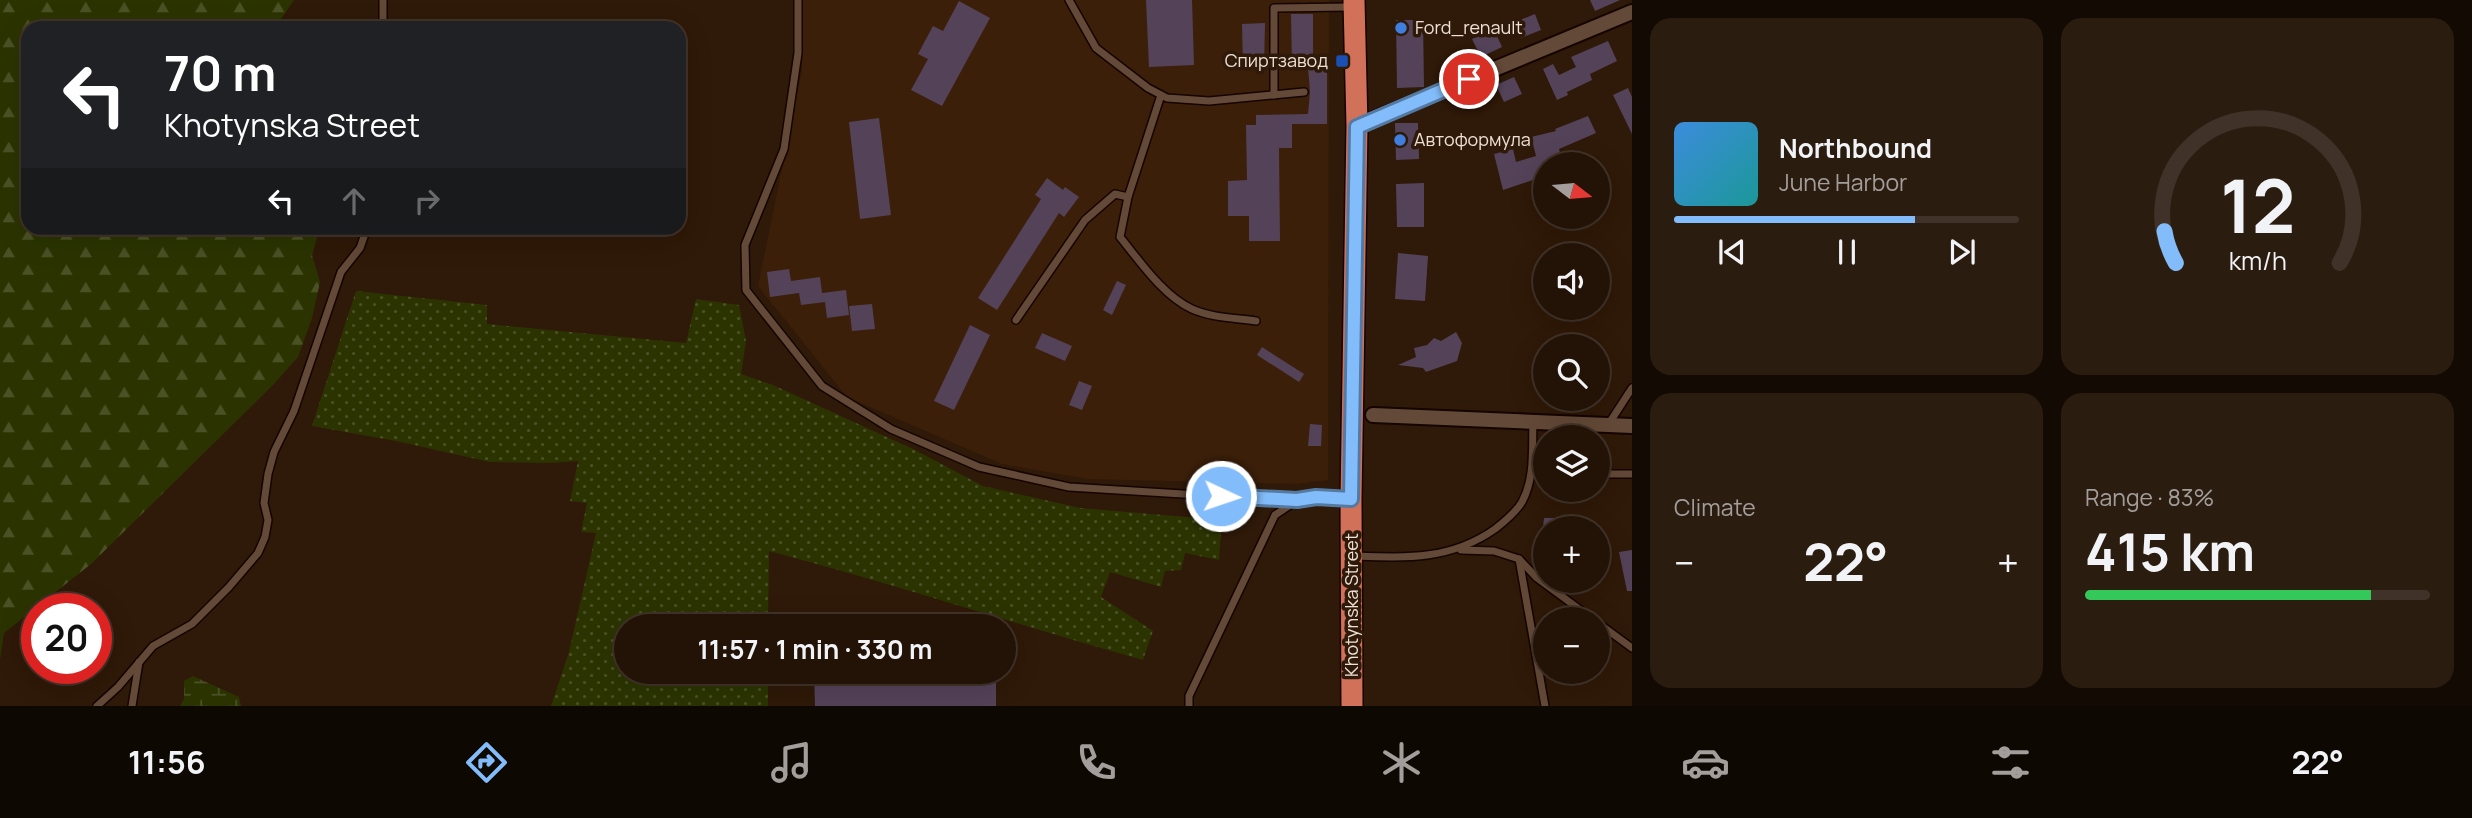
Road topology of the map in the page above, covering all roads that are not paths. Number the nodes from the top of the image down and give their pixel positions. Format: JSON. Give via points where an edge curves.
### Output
{"nodes":[{"id":1,"x":383,"y":0,"type":"edge"},
{"id":2,"x":798,"y":0,"type":"edge"},
{"id":3,"x":1069,"y":0,"type":"edge"},
{"id":4,"x":1351,"y":2,"type":"edge"},
{"id":5,"x":1632,"y":12,"type":"edge"},
{"id":6,"x":383,"y":21,"type":"edge"},
{"id":7,"x":1304,"y":92,"type":"dead end"},
{"id":8,"x":1161,"y":95,"type":"junction"},
{"id":9,"x":1274,"y":95,"type":"junction"},
{"id":10,"x":1357,"y":127,"type":"junction"},
{"id":11,"x":1128,"y":197,"type":"junction"},
{"id":12,"x":364,"y":235,"type":"edge"},
{"id":13,"x":1016,"y":320,"type":"dead end"},
{"id":14,"x":1256,"y":321,"type":"dead end"},
{"id":15,"x":1632,"y":388,"type":"edge"},
{"id":16,"x":1362,"y":415,"type":"junction"},
{"id":17,"x":1533,"y":422,"type":"junction"},
{"id":18,"x":1547,"y":425,"type":"edge"},
{"id":19,"x":1608,"y":425,"type":"edge"},
{"id":20,"x":1610,"y":425,"type":"edge"},
{"id":21,"x":1632,"y":426,"type":"edge"},
{"id":22,"x":1610,"y":474,"type":"edge"},
{"id":23,"x":1632,"y":474,"type":"edge"},
{"id":24,"x":1351,"y":499,"type":"junction"},
{"id":25,"x":1297,"y":500,"type":"junction"},
{"id":26,"x":1457,"y":550,"type":"junction"},
{"id":27,"x":1352,"y":556,"type":"junction"},
{"id":28,"x":1519,"y":559,"type":"junction"},
{"id":29,"x":1577,"y":607,"type":"edge"},
{"id":30,"x":1610,"y":632,"type":"edge"},
{"id":31,"x":1632,"y":648,"type":"edge"},
{"id":32,"x":140,"y":659,"type":"junction"},
{"id":33,"x":97,"y":706,"type":"edge"},
{"id":34,"x":132,"y":706,"type":"edge"},
{"id":35,"x":1189,"y":706,"type":"edge"},
{"id":36,"x":1352,"y":706,"type":"edge"},
{"id":37,"x":1545,"y":706,"type":"edge"}],
"edges":[{"from":1,"to":6,"type":"lane"},
{"from":2,"to":25,"type":"lane","via":[[798,52],[784,149],[745,245],[746,290],[822,386],[891,429],[979,467],[1069,487]]},
{"from":3,"to":8,"type":"lane","via":[[1096,48]]},
{"from":4,"to":9,"type":"lane","via":[[1274,8]]},
{"from":4,"to":10,"type":"highway","name":"Khotynska Street"},
{"from":5,"to":10,"type":"street"},
{"from":7,"to":9,"type":"lane"},
{"from":8,"to":9,"type":"lane","via":[[1209,101]]},
{"from":8,"to":11,"type":"lane"},
{"from":10,"to":16,"type":"highway","name":"Khotynska Street"},
{"from":11,"to":13,"type":"lane","via":[[1115,194],[1085,220]]},
{"from":11,"to":14,"type":"lane","via":[[1120,237],[1157,282],[1191,309]]},
{"from":12,"to":32,"type":"lane","via":[[360,248],[341,271],[294,411],[274,452],[264,503],[268,520],[258,553],[192,624],[153,646]]},
{"from":15,"to":19,"type":"lane"},
{"from":16,"to":17,"type":"street"},
{"from":16,"to":24,"type":"highway","name":"Khotynska Street"},
{"from":17,"to":18,"type":"street"},
{"from":17,"to":26,"type":"lane","via":[[1531,473],[1521,503],[1503,523]]},
{"from":20,"to":21,"type":"street"},
{"from":22,"to":23,"type":"lane"},
{"from":24,"to":25,"type":"lane"},
{"from":24,"to":27,"type":"highway","name":"Khotynska Street"},
{"from":25,"to":35,"type":"lane","via":[[1275,515],[1189,696]]},
{"from":26,"to":27,"type":"lane"},
{"from":26,"to":28,"type":"lane","via":[[1494,551]]},
{"from":27,"to":36,"type":"highway","name":"Khotynska Street"},
{"from":28,"to":29,"type":"lane"},
{"from":28,"to":37,"type":"lane"},
{"from":30,"to":31,"type":"lane"},
{"from":32,"to":33,"type":"lane"},
{"from":32,"to":34,"type":"lane"}]}
